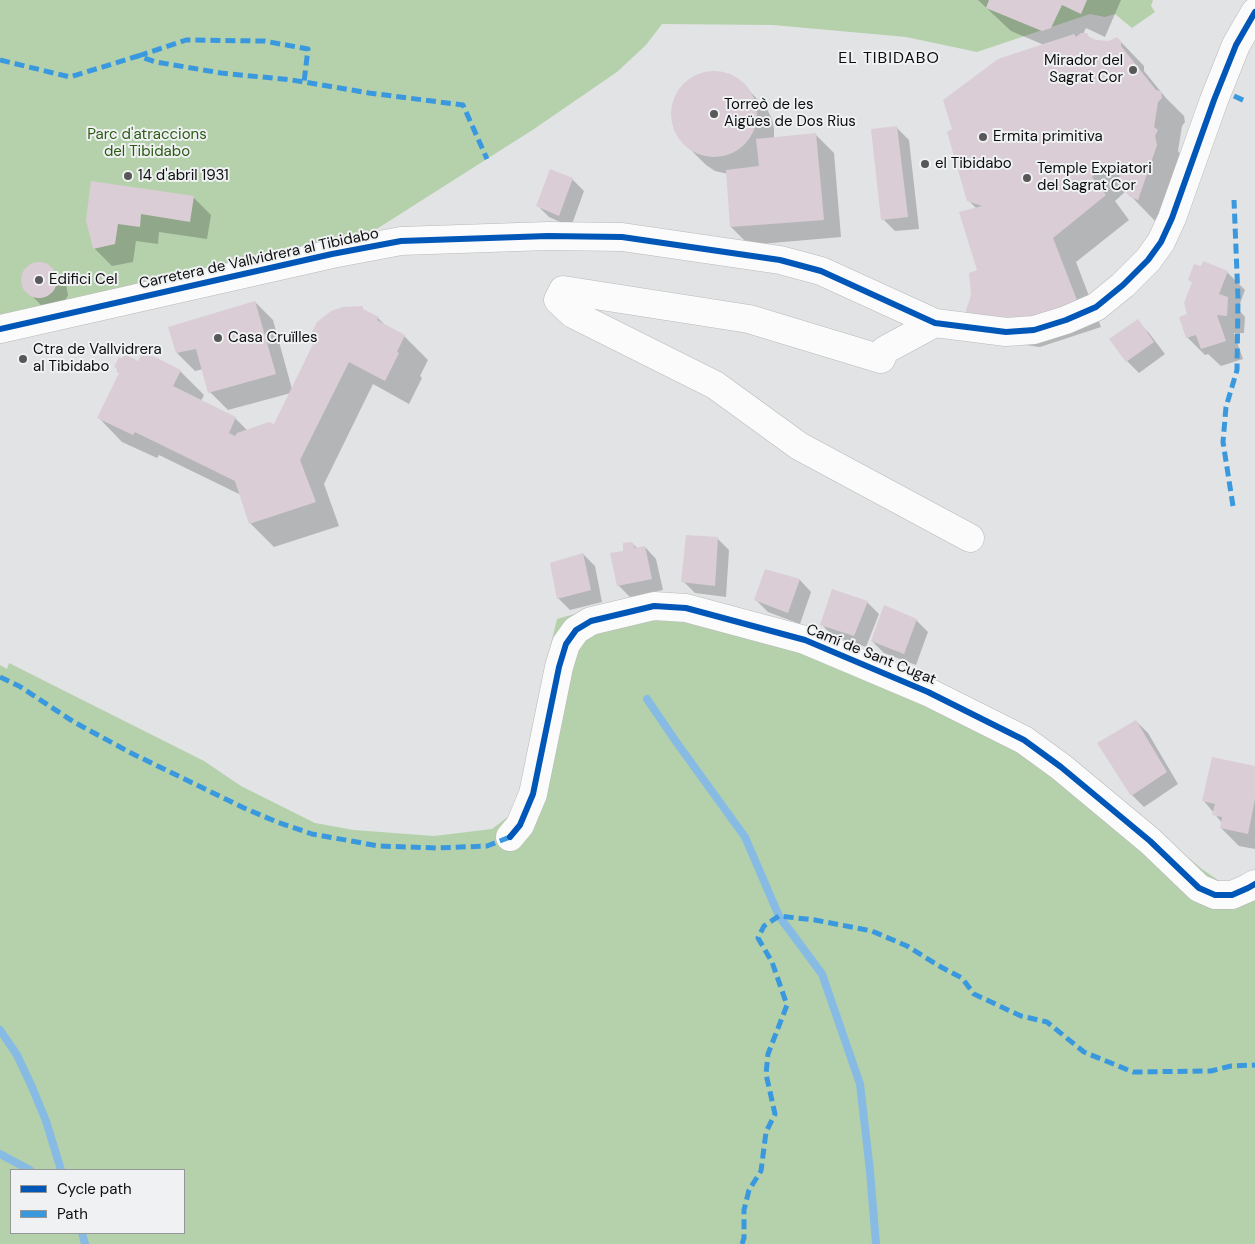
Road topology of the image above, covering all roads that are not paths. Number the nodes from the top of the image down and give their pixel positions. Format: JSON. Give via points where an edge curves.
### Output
{"nodes":[{"id":1,"x":1255,"y":12,"type":"edge"},
{"id":2,"x":935,"y":323,"type":"junction"},
{"id":3,"x":0,"y":329,"type":"edge"},
{"id":4,"x":970,"y":538,"type":"dead end"},
{"id":5,"x":510,"y":837,"type":"dead end"},
{"id":6,"x":1255,"y":884,"type":"edge"}],
"edges":[{"from":1,"to":2,"type":"street","name":"Carretera de Vallvidrera al Tibidabo","via":[[1236,45],[1161,242],[1123,285],[1096,307],[1034,330],[1006,332]]},
{"from":2,"to":3,"type":"street","name":"Carretera de Vallvidrera al Tibidabo","via":[[821,272],[780,260],[622,237],[548,236],[401,241]]},
{"from":2,"to":4,"type":"street","via":[[886,350],[881,359],[750,319],[563,290],[558,300],[573,314],[715,385],[799,446]]},
{"from":5,"to":6,"type":"street","name":"Camí de Sant Cugat","via":[[520,825],[532,794],[559,667],[566,644],[576,630],[591,621],[654,606],[686,608],[804,640],[928,692],[1024,740],[1150,841],[1199,888],[1215,895],[1232,895]]}]}
